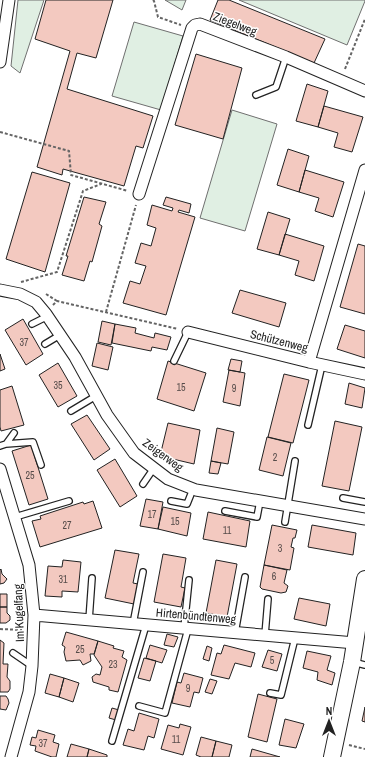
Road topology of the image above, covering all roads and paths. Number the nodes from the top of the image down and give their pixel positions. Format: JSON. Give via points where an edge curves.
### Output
{"nodes":[{"id":1,"x":9,"y":0,"type":"edge"},
{"id":2,"x":153,"y":0,"type":"edge"},
{"id":3,"x":365,"y":20,"type":"edge"},
{"id":4,"x":192,"y":28,"type":"junction"},
{"id":5,"x":1,"y":45,"type":"edge"},
{"id":6,"x":286,"y":57,"type":"junction"},
{"id":7,"x":0,"y":62,"type":"edge"},
{"id":8,"x":341,"y":80,"type":"junction"},
{"id":9,"x":365,"y":91,"type":"edge"},
{"id":10,"x":256,"y":95,"type":"dead end"},
{"id":11,"x":0,"y":132,"type":"edge"},
{"id":12,"x":365,"y":170,"type":"edge"},
{"id":13,"x":102,"y":184,"type":"junction"},
{"id":14,"x":139,"y":194,"type":"junction"},
{"id":15,"x":21,"y":282,"type":"dead end"},
{"id":16,"x":0,"y":290,"type":"edge"},
{"id":17,"x":106,"y":312,"type":"junction"},
{"id":18,"x":47,"y":315,"type":"junction"},
{"id":19,"x":32,"y":324,"type":"dead end"},
{"id":20,"x":188,"y":332,"type":"junction"},
{"id":21,"x":60,"y":335,"type":"junction"},
{"id":22,"x":45,"y":344,"type":"dead end"},
{"id":23,"x":174,"y":361,"type":"dead end"},
{"id":24,"x":309,"y":362,"type":"junction"},
{"id":25,"x":322,"y":365,"type":"junction"},
{"id":26,"x":365,"y":374,"type":"edge"},
{"id":27,"x":96,"y":396,"type":"junction"},
{"id":28,"x":71,"y":411,"type":"dead end"},
{"id":29,"x":308,"y":425,"type":"dead end"},
{"id":30,"x":14,"y":433,"type":"dead end"},
{"id":31,"x":6,"y":444,"type":"junction"},
{"id":32,"x":0,"y":446,"type":"edge"},
{"id":33,"x":295,"y":461,"type":"dead end"},
{"id":34,"x":41,"y":465,"type":"dead end"},
{"id":35,"x":154,"y":468,"type":"junction"},
{"id":36,"x":0,"y":469,"type":"edge"},
{"id":37,"x":143,"y":484,"type":"dead end"},
{"id":38,"x":193,"y":489,"type":"junction"},
{"id":39,"x":343,"y":498,"type":"dead end"},
{"id":40,"x":69,"y":501,"type":"dead end"},
{"id":41,"x":171,"y":501,"type":"dead end"},
{"id":42,"x":260,"y":501,"type":"junction"},
{"id":43,"x":365,"y":502,"type":"edge"},
{"id":44,"x":288,"y":506,"type":"junction"},
{"id":45,"x":225,"y":511,"type":"dead end"},
{"id":46,"x":15,"y":518,"type":"junction"},
{"id":47,"x":365,"y":519,"type":"edge"},
{"id":48,"x":285,"y":522,"type":"dead end"},
{"id":49,"x":142,"y":572,"type":"dead end"},
{"id":50,"x":245,"y":577,"type":"dead end"},
{"id":51,"x":92,"y":578,"type":"dead end"},
{"id":52,"x":189,"y":580,"type":"dead end"},
{"id":53,"x":365,"y":584,"type":"edge"},
{"id":54,"x":268,"y":599,"type":"dead end"},
{"id":55,"x":34,"y":615,"type":"junction"},
{"id":56,"x":89,"y":620,"type":"junction"},
{"id":57,"x":133,"y":624,"type":"junction"},
{"id":58,"x":146,"y":625,"type":"junction"},
{"id":59,"x":0,"y":629,"type":"edge"},
{"id":60,"x":186,"y":629,"type":"junction"},
{"id":61,"x":34,"y":631,"type":"junction"},
{"id":62,"x":235,"y":633,"type":"junction"},
{"id":63,"x":265,"y":635,"type":"junction"},
{"id":64,"x":295,"y":638,"type":"junction"},
{"id":65,"x":355,"y":643,"type":"junction"},
{"id":66,"x":13,"y":653,"type":"dead end"},
{"id":67,"x":359,"y":663,"type":"edge"},
{"id":68,"x":32,"y":666,"type":"junction"},
{"id":69,"x":270,"y":693,"type":"dead end"},
{"id":70,"x":139,"y":706,"type":"dead end"},
{"id":71,"x":112,"y":741,"type":"dead end"},
{"id":72,"x":334,"y":749,"type":"edge"},
{"id":73,"x":365,"y":749,"type":"edge"},
{"id":74,"x":11,"y":757,"type":"edge"}],
"edges":[{"from":1,"to":5,"type":"street"},
{"from":2,"to":4,"type":"path","via":[[158,17]]},
{"from":3,"to":8,"type":"path"},
{"from":4,"to":6,"type":"street","name":"Ziegelweg","via":[[195,24],[200,24]]},
{"from":4,"to":14,"type":"street"},
{"from":5,"to":7,"type":"street"},
{"from":6,"to":8,"type":"street","name":"Ziegelweg"},
{"from":6,"to":10,"type":"lane","via":[[276,87]]},
{"from":8,"to":9,"type":"street","name":"Ziegelweg"},
{"from":11,"to":13,"type":"path","via":[[69,151],[71,175]]},
{"from":12,"to":24,"type":"street"},
{"from":13,"to":14,"type":"path"},
{"from":13,"to":15,"type":"path","via":[[83,191],[57,272]]},
{"from":14,"to":17,"type":"path"},
{"from":16,"to":18,"type":"street","name":"Zeigerweg","via":[[20,294],[36,302]]},
{"from":17,"to":18,"type":"path","via":[[57,301]]},
{"from":17,"to":20,"type":"path"},
{"from":18,"to":19,"type":"lane"},
{"from":18,"to":21,"type":"street","name":"Zeigerweg"},
{"from":20,"to":23,"type":"lane"},
{"from":20,"to":24,"type":"street","name":"Schützenweg"},
{"from":21,"to":22,"type":"lane"},
{"from":21,"to":27,"type":"street","name":"Zeigerweg"},
{"from":24,"to":25,"type":"street","name":"Schützenweg"},
{"from":25,"to":26,"type":"street","name":"Schützenweg"},
{"from":25,"to":29,"type":"lane"},
{"from":27,"to":28,"type":"lane"},
{"from":27,"to":35,"type":"street","name":"Zeigerweg","via":[[134,453]]},
{"from":30,"to":31,"type":"lane"},
{"from":31,"to":32,"type":"lane"},
{"from":31,"to":34,"type":"lane","via":[[33,442]]},
{"from":33,"to":44,"type":"lane"},
{"from":35,"to":37,"type":"lane"},
{"from":35,"to":38,"type":"street","name":"Zeigerweg","via":[[168,479]]},
{"from":36,"to":46,"type":"street","name":"Im Kugelfang"},
{"from":38,"to":41,"type":"lane","via":[[187,504]]},
{"from":38,"to":42,"type":"street","name":"Zeigerweg"},
{"from":39,"to":43,"type":"lane"},
{"from":40,"to":46,"type":"lane"},
{"from":42,"to":44,"type":"street","name":"Zeigerweg"},
{"from":42,"to":45,"type":"lane","via":[[257,518]]},
{"from":44,"to":47,"type":"street","name":"Zeigerweg"},
{"from":44,"to":48,"type":"lane"},
{"from":46,"to":55,"type":"street","name":"Im Kugelfang","via":[[29,565]]},
{"from":49,"to":57,"type":"lane"},
{"from":50,"to":62,"type":"lane"},
{"from":51,"to":56,"type":"lane"},
{"from":52,"to":60,"type":"lane"},
{"from":53,"to":65,"type":"main road"},
{"from":54,"to":63,"type":"lane"},
{"from":55,"to":56,"type":"street","name":"Hirtenbündtenweg"},
{"from":55,"to":61,"type":"street","name":"Im Kugelfang"},
{"from":56,"to":57,"type":"street","name":"Hirtenbündtenweg"},
{"from":57,"to":58,"type":"street","name":"Hirtenbündtenweg"},
{"from":58,"to":60,"type":"street","name":"Hirtenbündtenweg"},
{"from":58,"to":71,"type":"lane"},
{"from":59,"to":61,"type":"path"},
{"from":60,"to":62,"type":"street","name":"Hirtenbündtenweg"},
{"from":60,"to":70,"type":"lane","via":[[164,713]]},
{"from":61,"to":68,"type":"street","name":"Im Kugelfang"},
{"from":62,"to":63,"type":"street","name":"Hirtenbündtenweg"},
{"from":63,"to":64,"type":"street","name":"Hirtenbündtenweg"},
{"from":64,"to":65,"type":"street","name":"Hirtenbündtenweg"},
{"from":64,"to":69,"type":"lane","via":[[281,695]]},
{"from":65,"to":67,"type":"main road"},
{"from":66,"to":68,"type":"lane"},
{"from":67,"to":72,"type":"main road"},
{"from":68,"to":74,"type":"street","name":"Im Kugelfang","via":[[29,692]]},
{"from":72,"to":73,"type":"path"}]}
